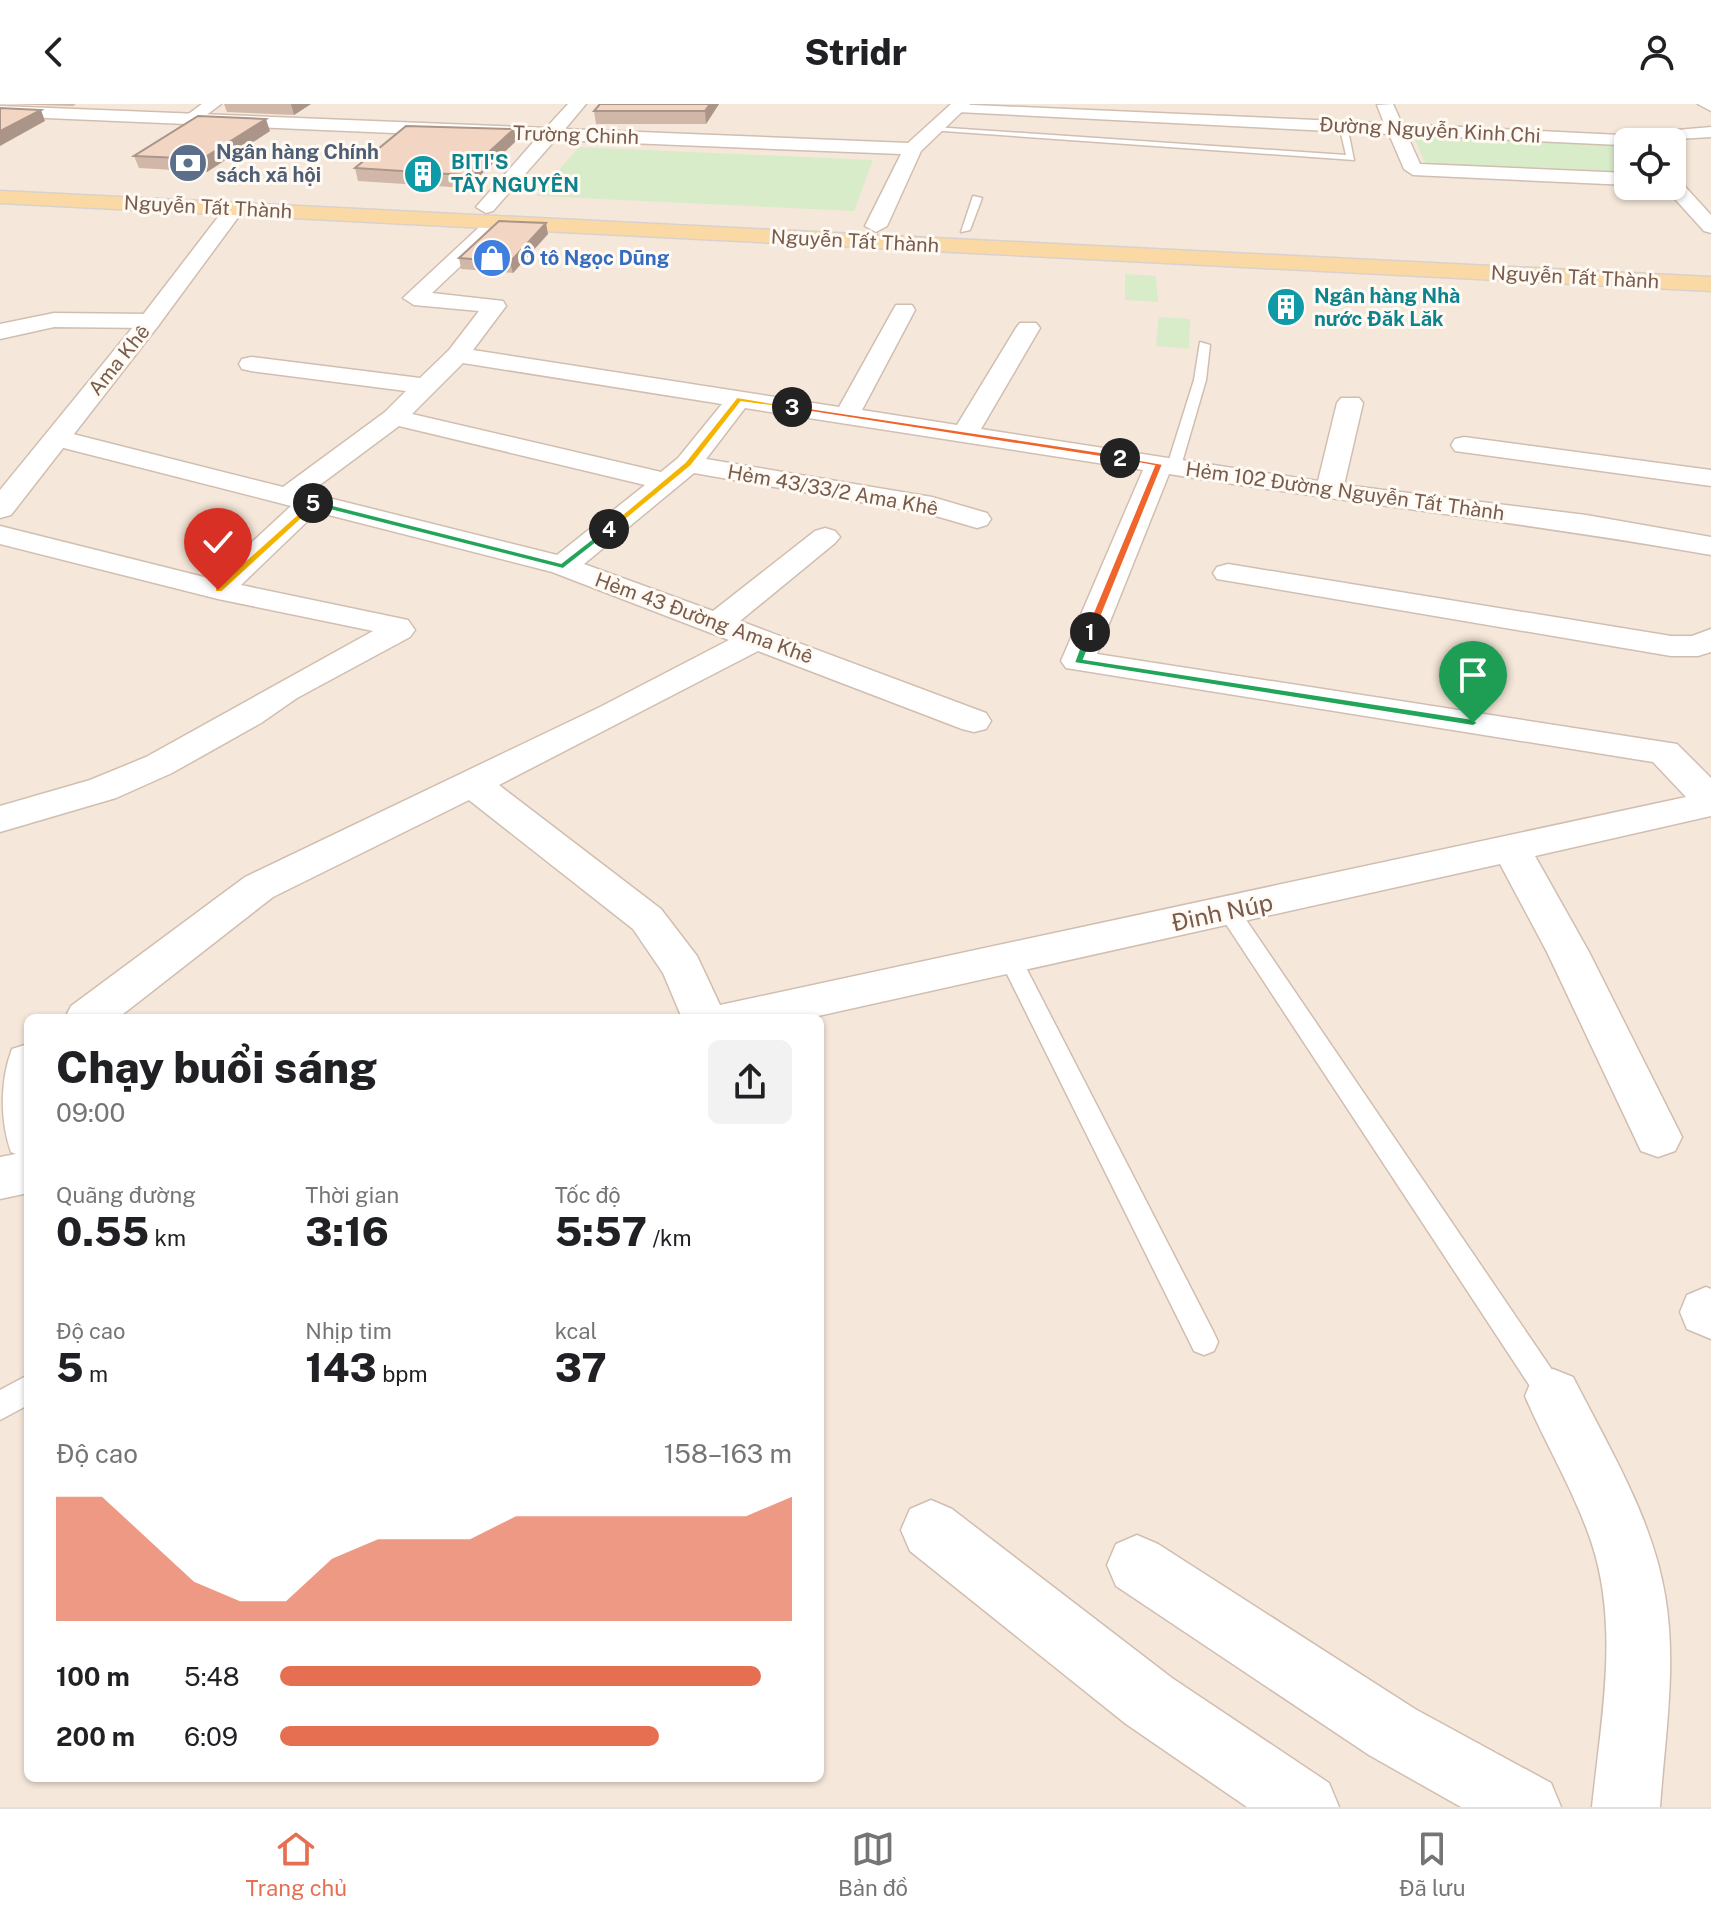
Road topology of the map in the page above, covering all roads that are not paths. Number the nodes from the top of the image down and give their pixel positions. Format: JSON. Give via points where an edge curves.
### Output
{"nodes":[{"id":1,"x":213,"y":104,"type":"edge"},
{"id":2,"x":577,"y":104,"type":"edge"},
{"id":3,"x":1384,"y":104,"type":"edge"},
{"id":4,"x":959,"y":106,"type":"edge"},
{"id":5,"x":0,"y":111,"type":"edge"},
{"id":6,"x":191,"y":118,"type":"junction"},
{"id":7,"x":1343,"y":125,"type":"junction"},
{"id":8,"x":1394,"y":127,"type":"junction"},
{"id":9,"x":934,"y":130,"type":"junction"},
{"id":10,"x":1711,"y":132,"type":"edge"},
{"id":11,"x":552,"y":134,"type":"junction"},
{"id":12,"x":1686,"y":135,"type":"edge"},
{"id":13,"x":1614,"y":139,"type":"edge"},
{"id":14,"x":913,"y":149,"type":"junction"},
{"id":15,"x":1614,"y":178,"type":"edge"},
{"id":16,"x":0,"y":185,"type":"edge"},
{"id":17,"x":0,"y":197,"type":"edge"},
{"id":18,"x":977,"y":198,"type":"dead end"},
{"id":19,"x":1686,"y":199,"type":"edge"},
{"id":20,"x":242,"y":202,"type":"junction"},
{"id":21,"x":491,"y":214,"type":"junction"},
{"id":22,"x":876,"y":226,"type":"junction"},
{"id":23,"x":1711,"y":227,"type":"edge"},
{"id":24,"x":965,"y":230,"type":"junction"},
{"id":25,"x":1711,"y":268,"type":"edge"},
{"id":26,"x":1711,"y":284,"type":"edge"},
{"id":27,"x":904,"y":310,"type":"dead end"},
{"id":28,"x":150,"y":321,"type":"junction"},
{"id":29,"x":1028,"y":328,"type":"dead end"},
{"id":30,"x":0,"y":332,"type":"edge"},
{"id":31,"x":1204,"y":345,"type":"dead end"},
{"id":32,"x":457,"y":355,"type":"junction"},
{"id":33,"x":251,"y":364,"type":"dead end"},
{"id":34,"x":426,"y":386,"type":"junction"},
{"id":35,"x":739,"y":399,"type":"junction"},
{"id":36,"x":1350,"y":403,"type":"dead end"},
{"id":37,"x":847,"y":415,"type":"junction"},
{"id":38,"x":394,"y":417,"type":"junction"},
{"id":39,"x":965,"y":434,"type":"junction"},
{"id":40,"x":57,"y":438,"type":"junction"},
{"id":41,"x":1464,"y":445,"type":"dead end"},
{"id":42,"x":1166,"y":465,"type":"junction"},
{"id":43,"x":678,"y":473,"type":"junction"},
{"id":44,"x":1711,"y":478,"type":"edge"},
{"id":45,"x":1329,"y":491,"type":"junction"},
{"id":46,"x":300,"y":499,"type":"junction"},
{"id":47,"x":0,"y":509,"type":"edge"},
{"id":48,"x":977,"y":519,"type":"dead end"},
{"id":49,"x":0,"y":535,"type":"edge"},
{"id":50,"x":825,"y":537,"type":"dead end"},
{"id":51,"x":1711,"y":546,"type":"edge"},
{"id":52,"x":563,"y":566,"type":"junction"},
{"id":53,"x":1228,"y":573,"type":"dead end"},
{"id":54,"x":218,"y":590,"type":"junction"},
{"id":55,"x":718,"y":623,"type":"junction"},
{"id":56,"x":758,"y":638,"type":"junction"},
{"id":57,"x":1711,"y":639,"type":"edge"},
{"id":58,"x":974,"y":721,"type":"dead end"},
{"id":59,"x":472,"y":783,"type":"junction"},
{"id":60,"x":1711,"y":802,"type":"edge"},
{"id":61,"x":0,"y":819,"type":"edge"},
{"id":62,"x":1512,"y":849,"type":"junction"},
{"id":63,"x":1228,"y":910,"type":"junction"},
{"id":64,"x":1010,"y":958,"type":"junction"},
{"id":65,"x":92,"y":1014,"type":"edge"},
{"id":66,"x":702,"y":1014,"type":"edge"},
{"id":67,"x":751,"y":1014,"type":"edge"},
{"id":68,"x":24,"y":1076,"type":"edge"},
{"id":69,"x":24,"y":1121,"type":"edge"},
{"id":70,"x":1658,"y":1137,"type":"dead end"},
{"id":71,"x":24,"y":1173,"type":"edge"},
{"id":72,"x":0,"y":1178,"type":"edge"},
{"id":73,"x":1204,"y":1342,"type":"dead end"},
{"id":74,"x":24,"y":1391,"type":"edge"},
{"id":75,"x":1553,"y":1396,"type":"joint"},
{"id":76,"x":0,"y":1406,"type":"edge"},
{"id":77,"x":931,"y":1530,"type":"dead end"},
{"id":78,"x":1137,"y":1565,"type":"dead end"},
{"id":79,"x":1305,"y":1807,"type":"edge"},
{"id":80,"x":1527,"y":1807,"type":"edge"},
{"id":81,"x":1626,"y":1807,"type":"edge"}],
"edges":[{"from":1,"to":6,"type":"street"},
{"from":2,"to":11,"type":"street"},
{"from":3,"to":8,"type":"street"},
{"from":4,"to":7,"type":"street","name":"Đường Nguyễn Kinh Chi"},
{"from":4,"to":9,"type":"street"},
{"from":5,"to":6,"type":"street","name":"Trường Chinh"},
{"from":6,"to":11,"type":"street","name":"Trường Chinh"},
{"from":7,"to":8,"type":"street","name":"Đường Nguyễn Kinh Chi"},
{"from":7,"to":9,"type":"lane","via":[[1351,158]]},
{"from":8,"to":13,"type":"street","name":"Đường Nguyễn Kinh Chi"},
{"from":8,"to":15,"type":"street","via":[[1413,169]]},
{"from":9,"to":14,"type":"street"},
{"from":10,"to":12,"type":"street","name":"Đường Nguyễn Kinh Chi"},
{"from":11,"to":14,"type":"street","name":"Trường Chinh"},
{"from":11,"to":21,"type":"street"},
{"from":14,"to":22,"type":"street"},
{"from":16,"to":20,"type":"main road","name":"Nguyễn Tất Thành"},
{"from":17,"to":20,"type":"main road","name":"Nguyễn Tất Thành"},
{"from":18,"to":24,"type":"lane"},
{"from":19,"to":23,"type":"street"},
{"from":20,"to":21,"type":"main road","name":"Nguyễn Tất Thành"},
{"from":20,"to":28,"type":"street","name":"Ama Khê"},
{"from":21,"to":22,"type":"main road","name":"Nguyễn Tất Thành"},
{"from":21,"to":26,"type":"main road","name":"Nguyễn Tất Thành"},
{"from":21,"to":32,"type":"street","via":[[414,298],[495,306]]},
{"from":22,"to":24,"type":"main road","name":"Nguyễn Tất Thành"},
{"from":24,"to":25,"type":"main road","name":"Nguyễn Tất Thành"},
{"from":27,"to":37,"type":"street"},
{"from":28,"to":30,"type":"street","via":[[42,321]]},
{"from":28,"to":40,"type":"street","name":"Ama Khê"},
{"from":29,"to":39,"type":"street"},
{"from":31,"to":42,"type":"lane","via":[[1200,380]]},
{"from":32,"to":34,"type":"street"},
{"from":32,"to":35,"type":"street","name":"Hẻm 102 Đường Nguyễn Tất Thành","via":[[606,370]]},
{"from":33,"to":34,"type":"street"},
{"from":34,"to":38,"type":"street"},
{"from":35,"to":37,"type":"street","name":"Hẻm 102 Đường Nguyễn Tất Thành"},
{"from":35,"to":43,"type":"street"},
{"from":36,"to":45,"type":"street"},
{"from":37,"to":39,"type":"street","name":"Hẻm 102 Đường Nguyễn Tất Thành"},
{"from":38,"to":43,"type":"street","name":"Hẻm 43/33/2 Ama Khê"},
{"from":38,"to":46,"type":"street"},
{"from":39,"to":42,"type":"street","name":"Hẻm 102 Đường Nguyễn Tất Thành"},
{"from":40,"to":46,"type":"street","name":"Hẻm 43 Đường Ama Khê"},
{"from":40,"to":47,"type":"street","name":"Ama Khê"},
{"from":41,"to":44,"type":"street"},
{"from":42,"to":45,"type":"street","name":"Hẻm 102 Đường Nguyễn Tất Thành"},
{"from":42,"to":60,"type":"street","via":[[1078,661],[1664,752]]},
{"from":43,"to":48,"type":"street","name":"Hẻm 43/33/2 Ama Khê","via":[[932,506]]},
{"from":43,"to":52,"type":"street"},
{"from":45,"to":51,"type":"street","name":"Hẻm 102 Đường Nguyễn Tất Thành"},
{"from":46,"to":52,"type":"street","name":"Hẻm 43 Đường Ama Khê"},
{"from":46,"to":54,"type":"street"},
{"from":49,"to":54,"type":"street"},
{"from":50,"to":55,"type":"street"},
{"from":52,"to":55,"type":"street","name":"Hẻm 43 Đường Ama Khê"},
{"from":53,"to":57,"type":"street","via":[[1671,646],[1698,646]]},
{"from":54,"to":61,"type":"street","via":[[399,630],[159,765],[103,789]]},
{"from":55,"to":56,"type":"street","name":"Hẻm 43 Đường Ama Khê"},
{"from":56,"to":58,"type":"street","name":"Hẻm 43 Đường Ama Khê"},
{"from":56,"to":59,"type":"street"},
{"from":59,"to":65,"type":"street","via":[[259,887]]},
{"from":59,"to":66,"type":"street","via":[[647,919],[682,967]]},
{"from":60,"to":62,"type":"street","name":"Đinh Núp"},
{"from":62,"to":63,"type":"street","name":"Đinh Núp"},
{"from":62,"to":70,"type":"street"},
{"from":63,"to":64,"type":"street","name":"Đinh Núp"},
{"from":63,"to":75,"type":"lane"},
{"from":64,"to":67,"type":"street","name":"Đinh Núp"},
{"from":64,"to":73,"type":"lane"},
{"from":68,"to":69,"type":"street","via":[[18,1096]]},
{"from":71,"to":72,"type":"street"},
{"from":74,"to":76,"type":"lane"},
{"from":75,"to":81,"type":"street","via":[[1618,1534],[1634,1594],[1636,1659]]},
{"from":77,"to":79,"type":"street","via":[[1149,1701]]},
{"from":78,"to":80,"type":"street","via":[[1392,1732]]}]}
